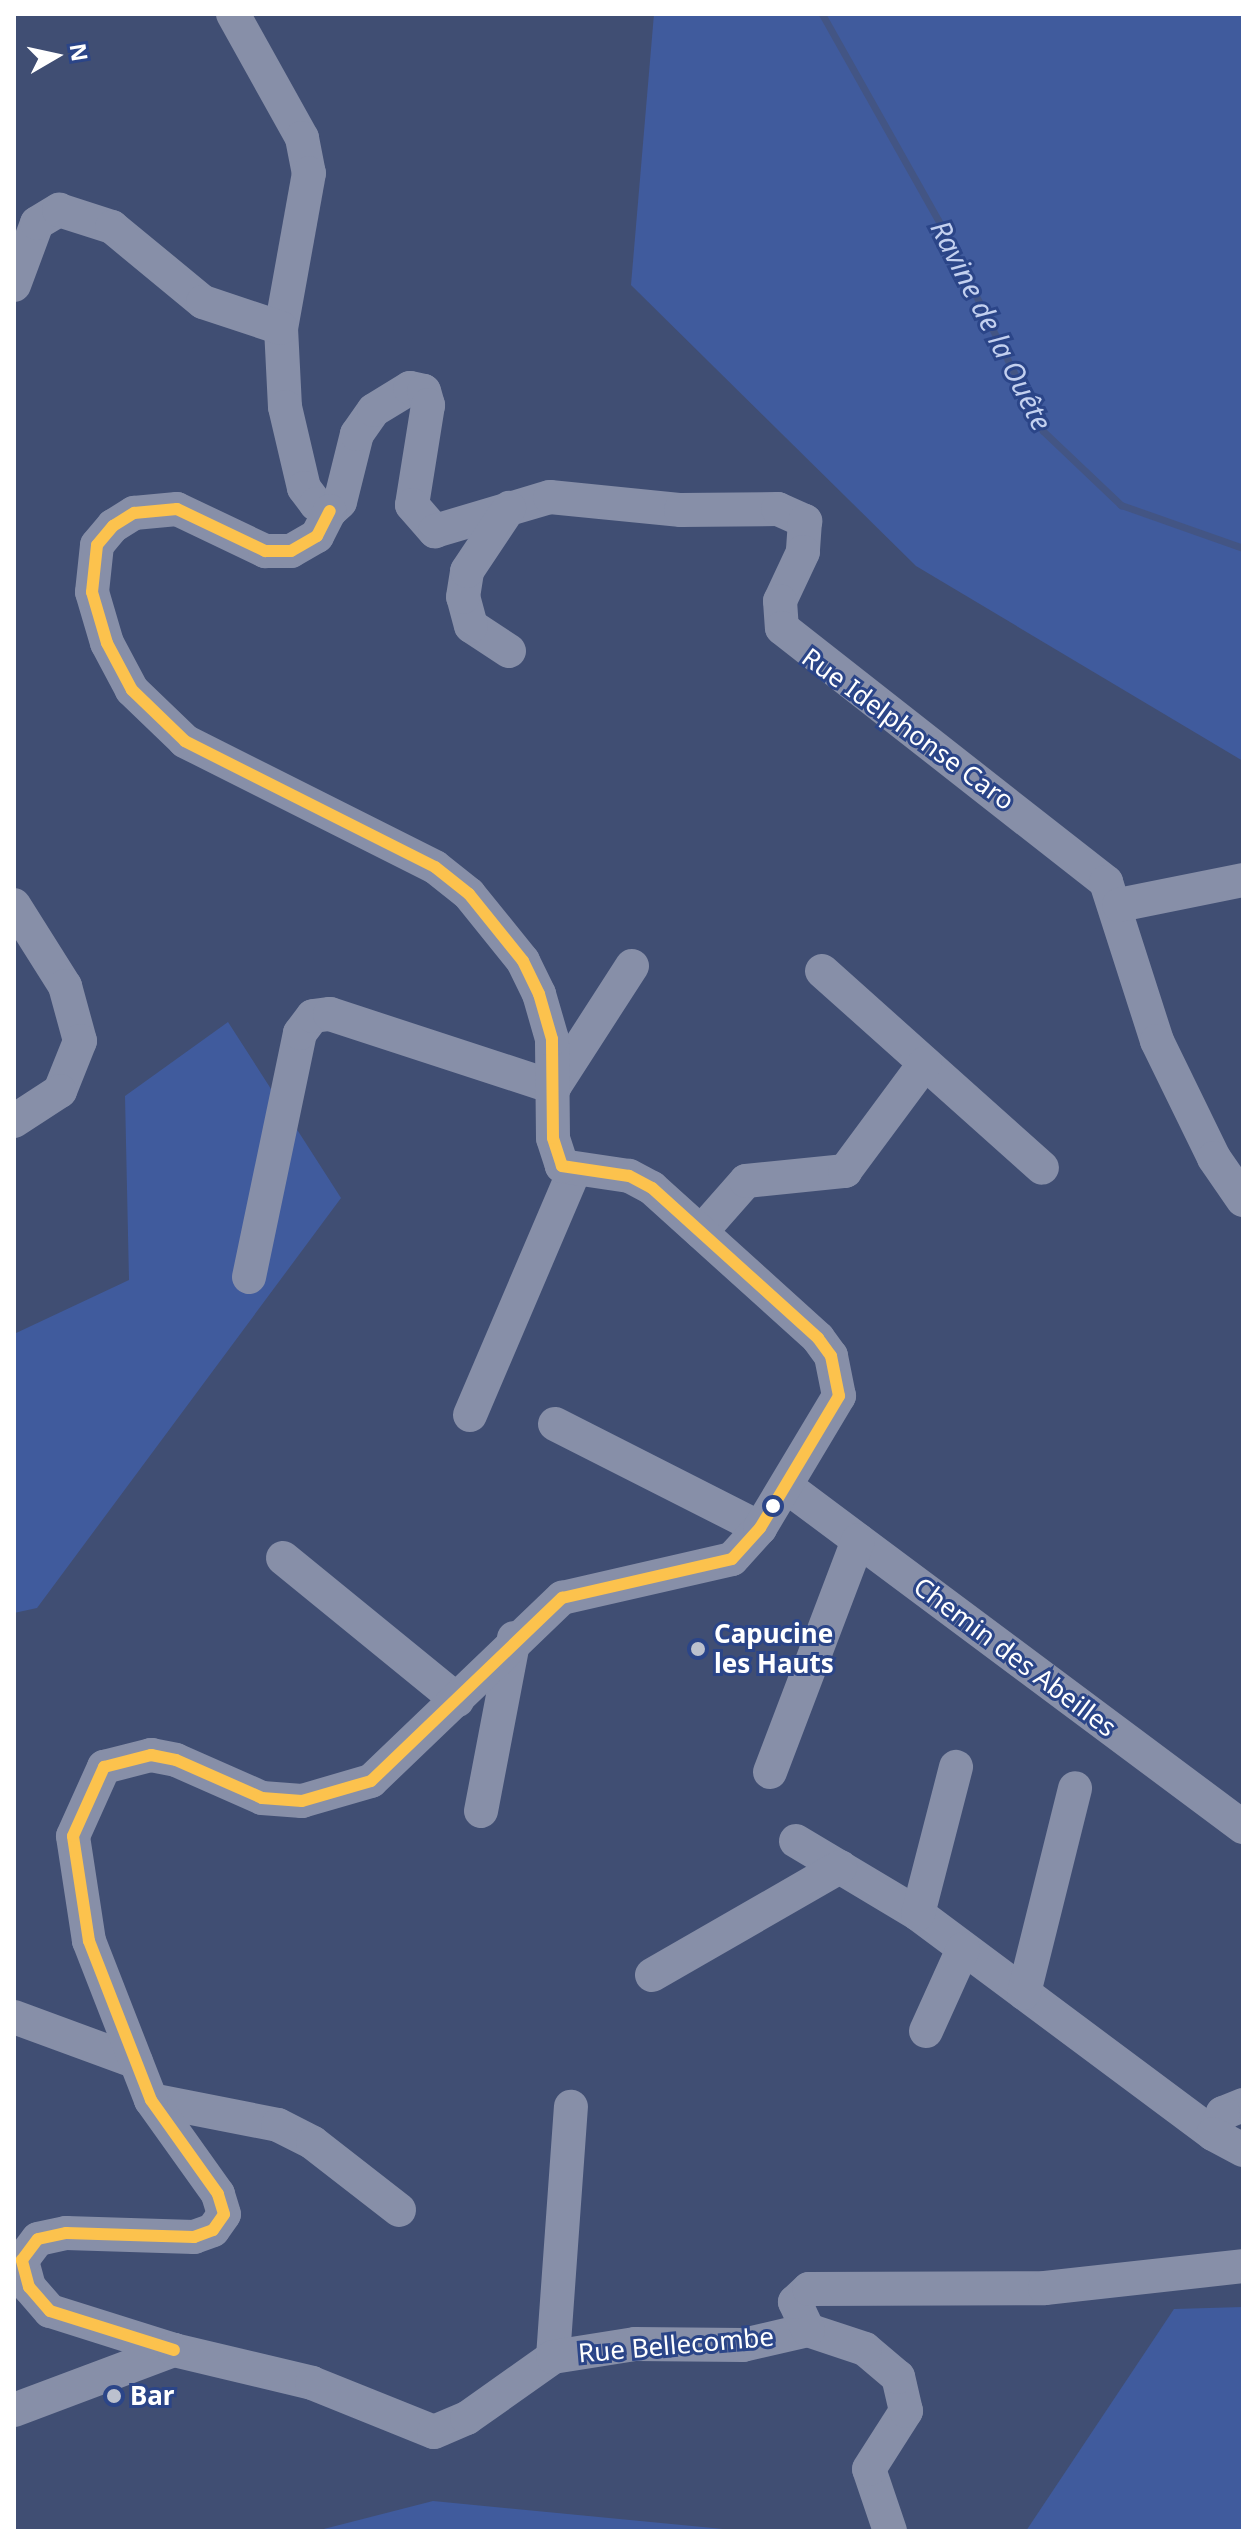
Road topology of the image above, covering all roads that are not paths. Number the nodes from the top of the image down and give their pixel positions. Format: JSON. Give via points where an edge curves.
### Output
{"nodes":[{"id":1,"x":233,"y":14,"type":"edge"},
{"id":2,"x":14,"y":285,"type":"edge"},
{"id":3,"x":281,"y":328,"type":"junction"},
{"id":4,"x":522,"y":500,"type":"junction"},
{"id":5,"x":330,"y":511,"type":"junction"},
{"id":6,"x":509,"y":651,"type":"dead end"},
{"id":7,"x":1243,"y":880,"type":"edge"},
{"id":8,"x":14,"y":905,"type":"edge"},
{"id":9,"x":1119,"y":905,"type":"junction"},
{"id":10,"x":632,"y":966,"type":"dead end"},
{"id":11,"x":822,"y":971,"type":"dead end"},
{"id":12,"x":925,"y":1063,"type":"junction"},
{"id":13,"x":554,"y":1087,"type":"junction"},
{"id":14,"x":14,"y":1121,"type":"edge"},
{"id":15,"x":1042,"y":1168,"type":"dead end"},
{"id":16,"x":573,"y":1173,"type":"junction"},
{"id":17,"x":1243,"y":1200,"type":"edge"},
{"id":18,"x":701,"y":1232,"type":"junction"},
{"id":19,"x":249,"y":1277,"type":"dead end"},
{"id":20,"x":470,"y":1415,"type":"dead end"},
{"id":21,"x":555,"y":1424,"type":"dead end"},
{"id":22,"x":787,"y":1487,"type":"junction"},
{"id":23,"x":760,"y":1528,"type":"junction"},
{"id":24,"x":858,"y":1540,"type":"junction"},
{"id":25,"x":283,"y":1558,"type":"dead end"},
{"id":26,"x":514,"y":1638,"type":"junction"},
{"id":27,"x":457,"y":1700,"type":"junction"},
{"id":28,"x":956,"y":1767,"type":"dead end"},
{"id":29,"x":770,"y":1772,"type":"dead end"},
{"id":30,"x":1075,"y":1788,"type":"dead end"},
{"id":31,"x":481,"y":1811,"type":"dead end"},
{"id":32,"x":1243,"y":1827,"type":"edge"},
{"id":33,"x":796,"y":1841,"type":"dead end"},
{"id":34,"x":840,"y":1867,"type":"junction"},
{"id":35,"x":918,"y":1914,"type":"junction"},
{"id":36,"x":963,"y":1949,"type":"junction"},
{"id":37,"x":652,"y":1975,"type":"dead end"},
{"id":38,"x":1024,"y":1993,"type":"junction"},
{"id":39,"x":14,"y":2017,"type":"edge"},
{"id":40,"x":926,"y":2031,"type":"dead end"},
{"id":41,"x":136,"y":2062,"type":"junction"},
{"id":42,"x":151,"y":2100,"type":"junction"},
{"id":43,"x":1243,"y":2105,"type":"edge"},
{"id":44,"x":571,"y":2107,"type":"dead end"},
{"id":45,"x":1213,"y":2134,"type":"junction"},
{"id":46,"x":1243,"y":2150,"type":"edge"},
{"id":47,"x":399,"y":2210,"type":"dead end"},
{"id":48,"x":1243,"y":2266,"type":"edge"},
{"id":49,"x":808,"y":2330,"type":"junction"},
{"id":50,"x":174,"y":2350,"type":"junction"},
{"id":51,"x":553,"y":2357,"type":"junction"},
{"id":52,"x":14,"y":2410,"type":"edge"},
{"id":53,"x":890,"y":2531,"type":"edge"}],
"edges":[{"from":1,"to":3,"type":"street","via":[[302,138],[309,173]]},
{"from":2,"to":3,"type":"street","via":[[37,223],[59,210],[112,227],[203,302]]},
{"from":3,"to":5,"type":"street","via":[[285,407],[304,488]]},
{"from":4,"to":5,"type":"street","name":"Rue Idelphonse Caro","via":[[463,526],[423,525],[412,505],[412,483],[428,405],[424,391],[410,388],[374,410],[357,434],[346,487]]},
{"from":4,"to":6,"type":"street","via":[[490,528],[467,571],[463,597],[471,626]]},
{"from":4,"to":9,"type":"street","name":"Rue Idelphonse Caro","via":[[792,512],[807,535],[780,601],[782,628],[794,644],[1090,863]]},
{"from":5,"to":13,"type":"street","via":[[317,536],[291,551],[265,551],[177,509],[134,513],[113,526],[94,558],[92,592],[107,643],[132,690],[185,741],[435,867],[469,894],[523,961],[539,994]]},
{"from":7,"to":9,"type":"street"},
{"from":8,"to":14,"type":"street","via":[[65,986],[80,1041],[60,1091]]},
{"from":9,"to":17,"type":"street","name":"Rue Idelphonse Caro","via":[[1157,1041],[1214,1158]]},
{"from":10,"to":13,"type":"street"},
{"from":11,"to":12,"type":"street"},
{"from":12,"to":15,"type":"street"},
{"from":12,"to":18,"type":"street","via":[[845,1171],[746,1181]]},
{"from":13,"to":16,"type":"street","via":[[556,1154]]},
{"from":13,"to":19,"type":"street","via":[[330,1014],[313,1016],[300,1033]]},
{"from":16,"to":18,"type":"street","via":[[629,1176]]},
{"from":16,"to":20,"type":"street"},
{"from":18,"to":22,"type":"street","via":[[818,1338],[835,1365],[833,1416]]},
{"from":21,"to":23,"type":"street"},
{"from":22,"to":23,"type":"street"},
{"from":22,"to":24,"type":"street","name":"Chemin des Abeilles"},
{"from":23,"to":26,"type":"street","via":[[713,1568],[589,1587],[562,1598]]},
{"from":24,"to":29,"type":"street"},
{"from":24,"to":32,"type":"street","name":"Chemin des Abeilles"},
{"from":25,"to":27,"type":"street"},
{"from":26,"to":27,"type":"street"},
{"from":26,"to":31,"type":"street"},
{"from":27,"to":41,"type":"street","via":[[398,1762],[341,1795],[262,1798],[151,1755],[104,1767],[73,1836],[77,1889]]},
{"from":28,"to":35,"type":"street"},
{"from":30,"to":38,"type":"street"},
{"from":33,"to":34,"type":"street"},
{"from":34,"to":35,"type":"street"},
{"from":34,"to":37,"type":"street"},
{"from":35,"to":36,"type":"street"},
{"from":36,"to":38,"type":"street"},
{"from":36,"to":40,"type":"street"},
{"from":38,"to":45,"type":"street"},
{"from":39,"to":41,"type":"street"},
{"from":41,"to":42,"type":"street"},
{"from":42,"to":47,"type":"street","via":[[278,2125],[313,2143]]},
{"from":42,"to":50,"type":"street","via":[[218,2194],[224,2214],[213,2230],[194,2237],[66,2233],[38,2239],[22,2260],[29,2287],[50,2311]]},
{"from":43,"to":45,"type":"street","via":[[1223,2113]]},
{"from":44,"to":51,"type":"street"},
{"from":45,"to":46,"type":"street"},
{"from":48,"to":49,"type":"street","via":[[1045,2288],[829,2284],[795,2302]]},
{"from":49,"to":51,"type":"street","name":"Rue Bellecombe","via":[[743,2345],[635,2344]]},
{"from":49,"to":53,"type":"street","via":[[865,2349],[898,2377],[906,2411],[869,2469]]},
{"from":50,"to":51,"type":"street","name":"Rue Bellecombe","via":[[312,2383],[434,2432],[467,2418]]},
{"from":50,"to":52,"type":"street"}]}
